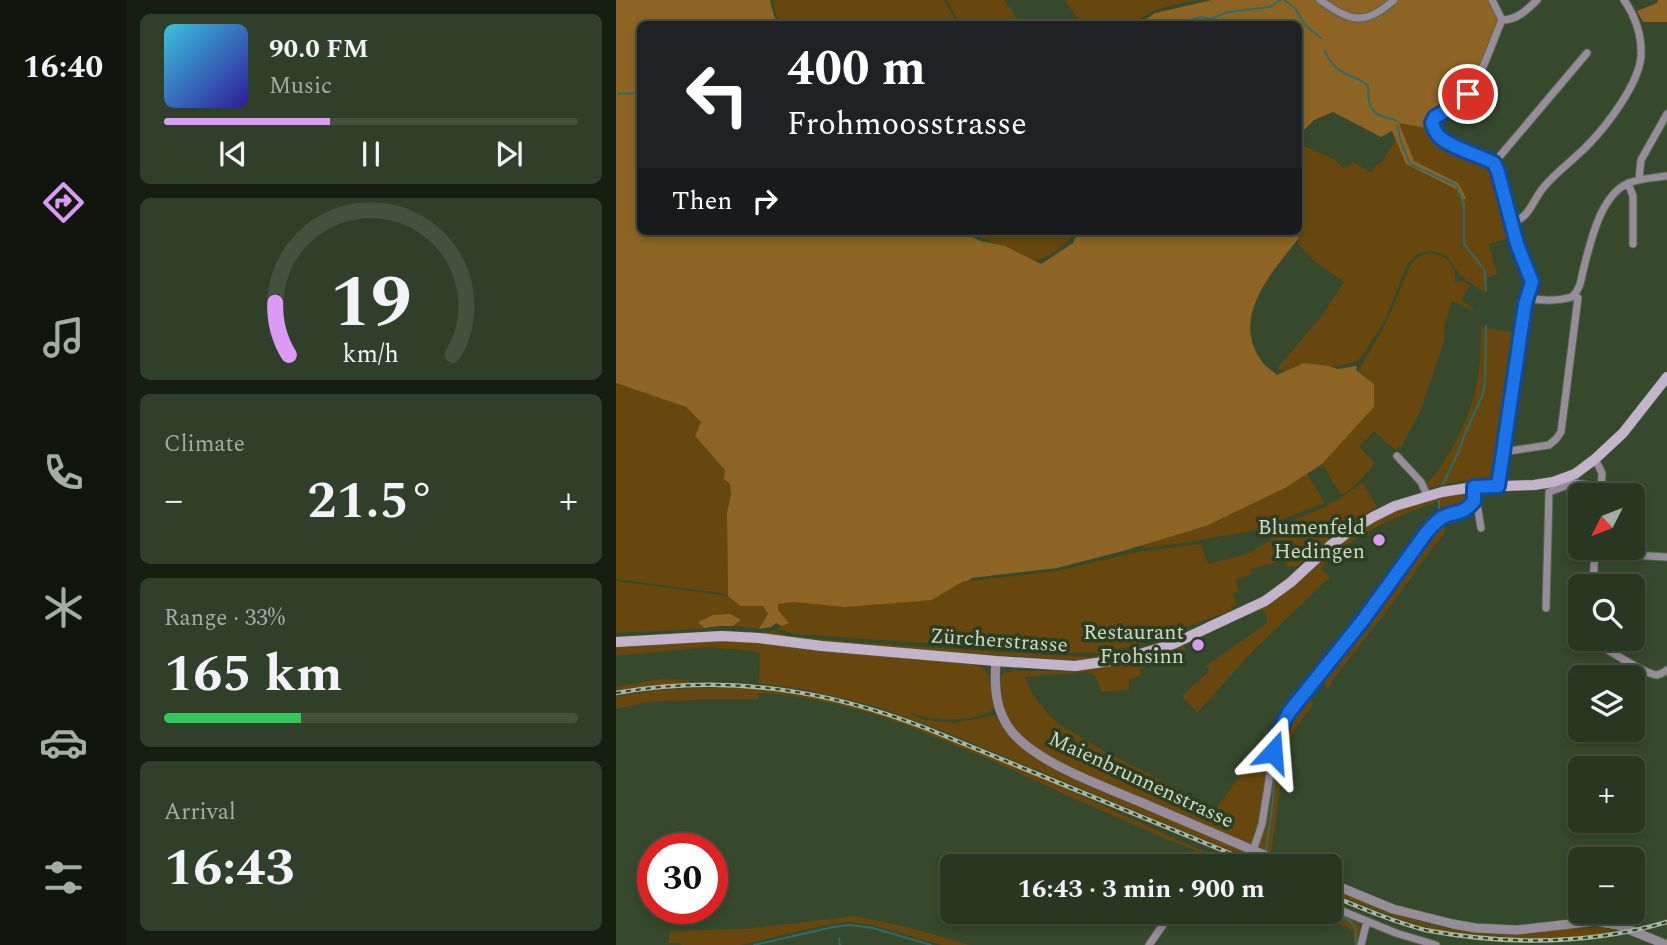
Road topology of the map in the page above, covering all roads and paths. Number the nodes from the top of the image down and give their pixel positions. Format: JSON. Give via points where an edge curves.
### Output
{"nodes":[{"id":1,"x":1320,"y":0,"type":"edge"},
{"id":2,"x":1394,"y":0,"type":"edge"},
{"id":3,"x":1492,"y":0,"type":"edge"},
{"id":4,"x":1538,"y":0,"type":"edge"},
{"id":5,"x":1624,"y":0,"type":"edge"},
{"id":6,"x":1502,"y":20,"type":"junction"},
{"id":7,"x":1587,"y":53,"type":"dead end"},
{"id":8,"x":1667,"y":114,"type":"edge"},
{"id":9,"x":1494,"y":163,"type":"junction"},
{"id":10,"x":1667,"y":176,"type":"edge"},
{"id":11,"x":1639,"y":179,"type":"junction"},
{"id":12,"x":1628,"y":183,"type":"junction"},
{"id":13,"x":1512,"y":222,"type":"junction"},
{"id":14,"x":1633,"y":244,"type":"dead end"},
{"id":15,"x":1528,"y":298,"type":"junction"},
{"id":16,"x":1578,"y":299,"type":"dead end"},
{"id":17,"x":1667,"y":377,"type":"edge"},
{"id":18,"x":1502,"y":452,"type":"junction"},
{"id":19,"x":1397,"y":456,"type":"dead end"},
{"id":20,"x":1595,"y":459,"type":"junction"},
{"id":21,"x":1602,"y":483,"type":"edge"},
{"id":22,"x":1568,"y":485,"type":"edge"},
{"id":23,"x":1498,"y":486,"type":"junction"},
{"id":24,"x":1474,"y":487,"type":"junction"},
{"id":25,"x":1427,"y":495,"type":"junction"},
{"id":26,"x":1474,"y":501,"type":"junction"},
{"id":27,"x":1481,"y":528,"type":"dead end"},
{"id":28,"x":1645,"y":555,"type":"edge"},
{"id":29,"x":1667,"y":557,"type":"edge"},
{"id":30,"x":1546,"y":608,"type":"dead end"},
{"id":31,"x":616,"y":642,"type":"edge"},
{"id":32,"x":1610,"y":651,"type":"edge"},
{"id":33,"x":996,"y":661,"type":"junction"},
{"id":34,"x":1667,"y":670,"type":"edge"},
{"id":35,"x":1253,"y":850,"type":"junction"},
{"id":36,"x":1262,"y":854,"type":"edge"},
{"id":37,"x":1342,"y":888,"type":"edge"},
{"id":38,"x":1342,"y":910,"type":"edge"},
{"id":39,"x":1367,"y":921,"type":"junction"},
{"id":40,"x":1164,"y":924,"type":"edge"},
{"id":41,"x":1149,"y":945,"type":"edge"},
{"id":42,"x":1361,"y":945,"type":"edge"},
{"id":43,"x":1436,"y":945,"type":"edge"},
{"id":44,"x":1667,"y":945,"type":"edge"}],
"edges":[{"from":1,"to":2,"type":"street","via":[[1340,14],[1362,18]]},
{"from":3,"to":6,"type":"street"},
{"from":4,"to":6,"type":"street","via":[[1520,15]]},
{"from":5,"to":13,"type":"street","via":[[1634,15],[1641,55],[1620,107],[1589,145],[1543,188],[1527,213]]},
{"from":6,"to":9,"type":"street","via":[[1468,94],[1432,123],[1444,141]]},
{"from":7,"to":9,"type":"street"},
{"from":8,"to":11,"type":"street","via":[[1640,160]]},
{"from":9,"to":13,"type":"street"},
{"from":10,"to":11,"type":"street"},
{"from":11,"to":12,"type":"street"},
{"from":12,"to":14,"type":"street","via":[[1633,196]]},
{"from":12,"to":15,"type":"street","via":[[1605,205],[1576,293],[1558,300]]},
{"from":13,"to":15,"type":"street","via":[[1532,282]]},
{"from":15,"to":18,"type":"street"},
{"from":16,"to":18,"type":"street","via":[[1561,432],[1549,445]]},
{"from":17,"to":20,"type":"main road","name":"Zürcherstrasse","via":[[1623,433]]},
{"from":18,"to":23,"type":"street"},
{"from":19,"to":25,"type":"street"},
{"from":20,"to":21,"type":"street"},
{"from":20,"to":23,"type":"main road","name":"Zürcherstrasse","via":[[1553,482]]},
{"from":22,"to":30,"type":"street","via":[[1549,492]]},
{"from":23,"to":24,"type":"main road","name":"Zürcherstrasse"},
{"from":24,"to":25,"type":"main road","name":"Zürcherstrasse"},
{"from":24,"to":26,"type":"street"},
{"from":25,"to":33,"type":"main road","name":"Zürcherstrasse","via":[[1361,523],[1265,601],[1173,644],[1124,659],[1075,666]]},
{"from":26,"to":27,"type":"street"},
{"from":26,"to":35,"type":"street","via":[[1437,521],[1426,533],[1282,723]]},
{"from":28,"to":29,"type":"street"},
{"from":31,"to":33,"type":"main road","name":"Zürcherstrasse","via":[[739,637]]},
{"from":32,"to":34,"type":"street","via":[[1647,672],[1658,675]]},
{"from":33,"to":35,"type":"street","name":"Maienbrunnenstrasse","via":[[999,710],[1010,730],[1027,746],[1086,778]]},
{"from":35,"to":36,"type":"street","name":"Maienbrunnenstrasse"},
{"from":37,"to":44,"type":"street","via":[[1394,909],[1453,924],[1517,930],[1596,921]]},
{"from":38,"to":39,"type":"street"},
{"from":39,"to":42,"type":"street"},
{"from":39,"to":43,"type":"street"},
{"from":40,"to":41,"type":"street"}]}
